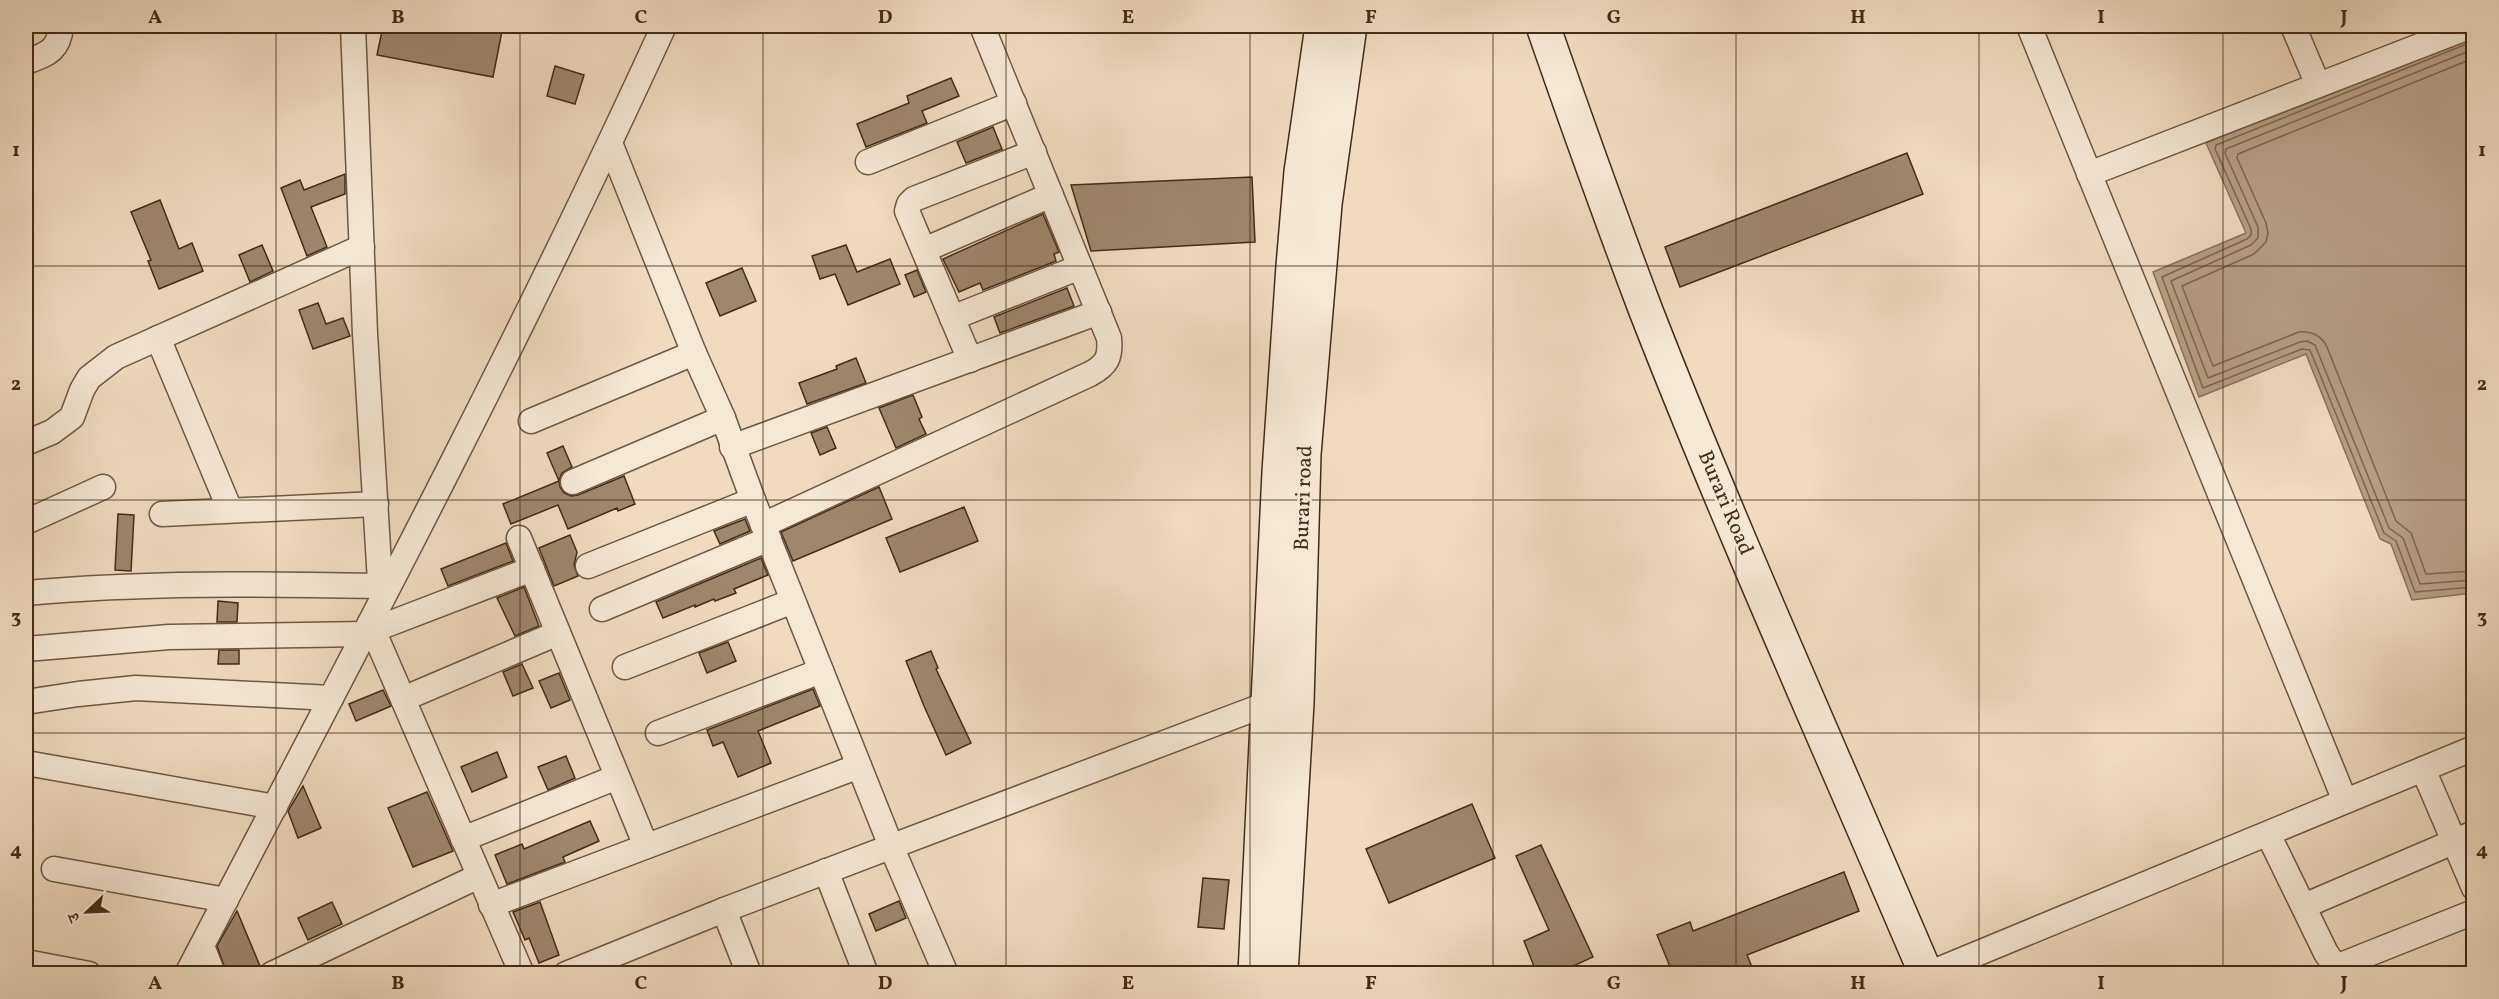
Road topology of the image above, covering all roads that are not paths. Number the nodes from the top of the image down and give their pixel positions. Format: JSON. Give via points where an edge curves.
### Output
{"nodes":[{"id":1,"x":61,"y":26,"type":"edge"},
{"id":2,"x":353,"y":26,"type":"edge"},
{"id":3,"x":664,"y":26,"type":"edge"},
{"id":4,"x":982,"y":26,"type":"edge"},
{"id":5,"x":1322,"y":26,"type":"edge"},
{"id":6,"x":1350,"y":26,"type":"edge"},
{"id":7,"x":1543,"y":26,"type":"edge"},
{"id":8,"x":2029,"y":26,"type":"edge"},
{"id":9,"x":2293,"y":26,"type":"edge"},
{"id":10,"x":2471,"y":26,"type":"edge"},
{"id":11,"x":26,"y":62,"type":"edge"},
{"id":12,"x":2318,"y":86,"type":"junction"},
{"id":13,"x":1014,"y":103,"type":"junction"},
{"id":14,"x":610,"y":143,"type":"junction"},
{"id":15,"x":1034,"y":152,"type":"junction"},
{"id":16,"x":868,"y":162,"type":"dead end"},
{"id":17,"x":2090,"y":174,"type":"junction"},
{"id":18,"x":1051,"y":195,"type":"junction"},
{"id":19,"x":362,"y":247,"type":"junction"},
{"id":20,"x":924,"y":250,"type":"junction"},
{"id":21,"x":1080,"y":267,"type":"junction"},
{"id":22,"x":1099,"y":312,"type":"junction"},
{"id":23,"x":952,"y":318,"type":"junction"},
{"id":24,"x":158,"y":338,"type":"junction"},
{"id":25,"x":694,"y":353,"type":"junction"},
{"id":26,"x":970,"y":360,"type":"junction"},
{"id":27,"x":723,"y":418,"type":"junction"},
{"id":28,"x":531,"y":420,"type":"dead end"},
{"id":29,"x":26,"y":443,"type":"edge"},
{"id":30,"x":732,"y":447,"type":"junction"},
{"id":31,"x":573,"y":482,"type":"dead end"},
{"id":32,"x":102,"y":487,"type":"dead end"},
{"id":33,"x":753,"y":500,"type":"junction"},
{"id":34,"x":376,"y":504,"type":"junction"},
{"id":35,"x":230,"y":510,"type":"junction"},
{"id":36,"x":162,"y":514,"type":"dead end"},
{"id":37,"x":26,"y":522,"type":"edge"},
{"id":38,"x":766,"y":532,"type":"junction"},
{"id":39,"x":519,"y":538,"type":"dead end"},
{"id":40,"x":588,"y":566,"type":"dead end"},
{"id":41,"x":532,"y":569,"type":"junction"},
{"id":42,"x":26,"y":593,"type":"edge"},
{"id":43,"x":381,"y":594,"type":"junction"},
{"id":44,"x":793,"y":601,"type":"junction"},
{"id":45,"x":602,"y":609,"type":"dead end"},
{"id":46,"x":369,"y":629,"type":"junction"},
{"id":47,"x":558,"y":633,"type":"junction"},
{"id":48,"x":26,"y":649,"type":"edge"},
{"id":49,"x":625,"y":667,"type":"dead end"},
{"id":50,"x":821,"y":671,"type":"junction"},
{"id":51,"x":331,"y":698,"type":"junction"},
{"id":52,"x":403,"y":699,"type":"junction"},
{"id":53,"x":26,"y":702,"type":"edge"},
{"id":54,"x":1282,"y":704,"type":"junction"},
{"id":55,"x":658,"y":733,"type":"dead end"},
{"id":56,"x":2474,"y":748,"type":"edge"},
{"id":57,"x":26,"y":763,"type":"edge"},
{"id":58,"x":859,"y":766,"type":"junction"},
{"id":59,"x":2423,"y":769,"type":"junction"},
{"id":60,"x":617,"y":777,"type":"junction"},
{"id":61,"x":2345,"y":801,"type":"junction"},
{"id":62,"x":275,"y":807,"type":"junction"},
{"id":63,"x":2268,"y":834,"type":"junction"},
{"id":64,"x":2464,"y":837,"type":"edge"},
{"id":65,"x":463,"y":839,"type":"junction"},
{"id":66,"x":645,"y":846,"type":"junction"},
{"id":67,"x":891,"y":846,"type":"junction"},
{"id":68,"x":54,"y":869,"type":"dead end"},
{"id":69,"x":826,"y":871,"type":"junction"},
{"id":70,"x":479,"y":876,"type":"junction"},
{"id":71,"x":2474,"y":888,"type":"edge"},
{"id":72,"x":226,"y":900,"type":"junction"},
{"id":73,"x":491,"y":904,"type":"junction"},
{"id":74,"x":2304,"y":906,"type":"junction"},
{"id":75,"x":724,"y":910,"type":"junction"},
{"id":76,"x":2474,"y":912,"type":"edge"},
{"id":77,"x":202,"y":946,"type":"junction"},
{"id":78,"x":26,"y":962,"type":"edge"},
{"id":79,"x":89,"y":974,"type":"edge"},
{"id":80,"x":188,"y":974,"type":"edge"},
{"id":81,"x":213,"y":974,"type":"edge"},
{"id":82,"x":272,"y":974,"type":"edge"},
{"id":83,"x":522,"y":974,"type":"edge"},
{"id":84,"x":566,"y":974,"type":"edge"},
{"id":85,"x":749,"y":974,"type":"edge"},
{"id":86,"x":866,"y":974,"type":"edge"},
{"id":87,"x":946,"y":974,"type":"edge"},
{"id":88,"x":1255,"y":974,"type":"edge"},
{"id":89,"x":1281,"y":974,"type":"edge"},
{"id":90,"x":1927,"y":974,"type":"edge"}],
"edges":[{"from":1,"to":11,"type":"street","via":[[60,40],[54,48]]},
{"from":2,"to":19,"type":"street"},
{"from":3,"to":14,"type":"street"},
{"from":4,"to":13,"type":"street"},
{"from":5,"to":54,"type":"main road","name":"Burari road","via":[[1301,171],[1279,472]]},
{"from":6,"to":54,"type":"main road","name":"Burari road","via":[[1325,204]]},
{"from":7,"to":90,"type":"main road","name":"Burari Road","via":[[1590,162],[1706,459]]},
{"from":8,"to":17,"type":"street"},
{"from":9,"to":12,"type":"street"},
{"from":10,"to":12,"type":"street"},
{"from":12,"to":17,"type":"street"},
{"from":13,"to":15,"type":"street"},
{"from":13,"to":16,"type":"street"},
{"from":14,"to":25,"type":"street"},
{"from":14,"to":43,"type":"street"},
{"from":15,"to":18,"type":"street"},
{"from":15,"to":20,"type":"street","via":[[914,199],[907,211]]},
{"from":17,"to":61,"type":"street"},
{"from":18,"to":20,"type":"street"},
{"from":18,"to":21,"type":"street"},
{"from":19,"to":24,"type":"street"},
{"from":19,"to":34,"type":"street"},
{"from":20,"to":23,"type":"street"},
{"from":21,"to":22,"type":"street"},
{"from":21,"to":23,"type":"street"},
{"from":22,"to":26,"type":"street"},
{"from":22,"to":38,"type":"street","via":[[1110,349],[1109,359],[1102,367]]},
{"from":23,"to":26,"type":"street"},
{"from":24,"to":29,"type":"street","via":[[100,368],[82,390],[72,417]]},
{"from":24,"to":35,"type":"street"},
{"from":25,"to":27,"type":"street"},
{"from":25,"to":28,"type":"street"},
{"from":26,"to":30,"type":"street"},
{"from":27,"to":30,"type":"street"},
{"from":27,"to":31,"type":"street"},
{"from":30,"to":33,"type":"street"},
{"from":32,"to":37,"type":"street"},
{"from":33,"to":38,"type":"street"},
{"from":33,"to":40,"type":"street"},
{"from":34,"to":35,"type":"street"},
{"from":34,"to":43,"type":"street"},
{"from":35,"to":36,"type":"street"},
{"from":38,"to":44,"type":"street"},
{"from":38,"to":45,"type":"street"},
{"from":39,"to":41,"type":"street"},
{"from":41,"to":46,"type":"street"},
{"from":41,"to":47,"type":"street"},
{"from":42,"to":43,"type":"street","via":[[171,584]]},
{"from":43,"to":46,"type":"street"},
{"from":44,"to":49,"type":"street"},
{"from":44,"to":50,"type":"street"},
{"from":46,"to":48,"type":"street","via":[[169,637]]},
{"from":46,"to":51,"type":"street"},
{"from":46,"to":52,"type":"street"},
{"from":47,"to":52,"type":"street"},
{"from":47,"to":60,"type":"street"},
{"from":50,"to":55,"type":"street"},
{"from":50,"to":58,"type":"street"},
{"from":51,"to":53,"type":"street","via":[[136,688]]},
{"from":51,"to":62,"type":"street"},
{"from":52,"to":65,"type":"street"},
{"from":54,"to":67,"type":"street"},
{"from":54,"to":88,"type":"main road","name":"Burari road"},
{"from":54,"to":89,"type":"main road","name":"Burari road"},
{"from":56,"to":59,"type":"street"},
{"from":57,"to":62,"type":"street"},
{"from":58,"to":66,"type":"street"},
{"from":58,"to":67,"type":"street"},
{"from":59,"to":61,"type":"street"},
{"from":59,"to":64,"type":"street"},
{"from":60,"to":65,"type":"street"},
{"from":60,"to":66,"type":"street"},
{"from":61,"to":63,"type":"street"},
{"from":62,"to":72,"type":"street"},
{"from":63,"to":74,"type":"street"},
{"from":63,"to":90,"type":"street"},
{"from":64,"to":71,"type":"street"},
{"from":64,"to":74,"type":"street"},
{"from":65,"to":70,"type":"street"},
{"from":66,"to":73,"type":"street"},
{"from":67,"to":69,"type":"street"},
{"from":67,"to":87,"type":"street"},
{"from":68,"to":72,"type":"street"},
{"from":69,"to":75,"type":"street"},
{"from":69,"to":86,"type":"street"},
{"from":70,"to":73,"type":"street"},
{"from":70,"to":82,"type":"street"},
{"from":72,"to":77,"type":"street"},
{"from":73,"to":83,"type":"street"},
{"from":74,"to":76,"type":"street","via":[[2326,953],[2333,963],[2341,965]]},
{"from":75,"to":84,"type":"street"},
{"from":75,"to":85,"type":"street"},
{"from":77,"to":80,"type":"street"},
{"from":77,"to":81,"type":"street"},
{"from":78,"to":79,"type":"street"}]}
